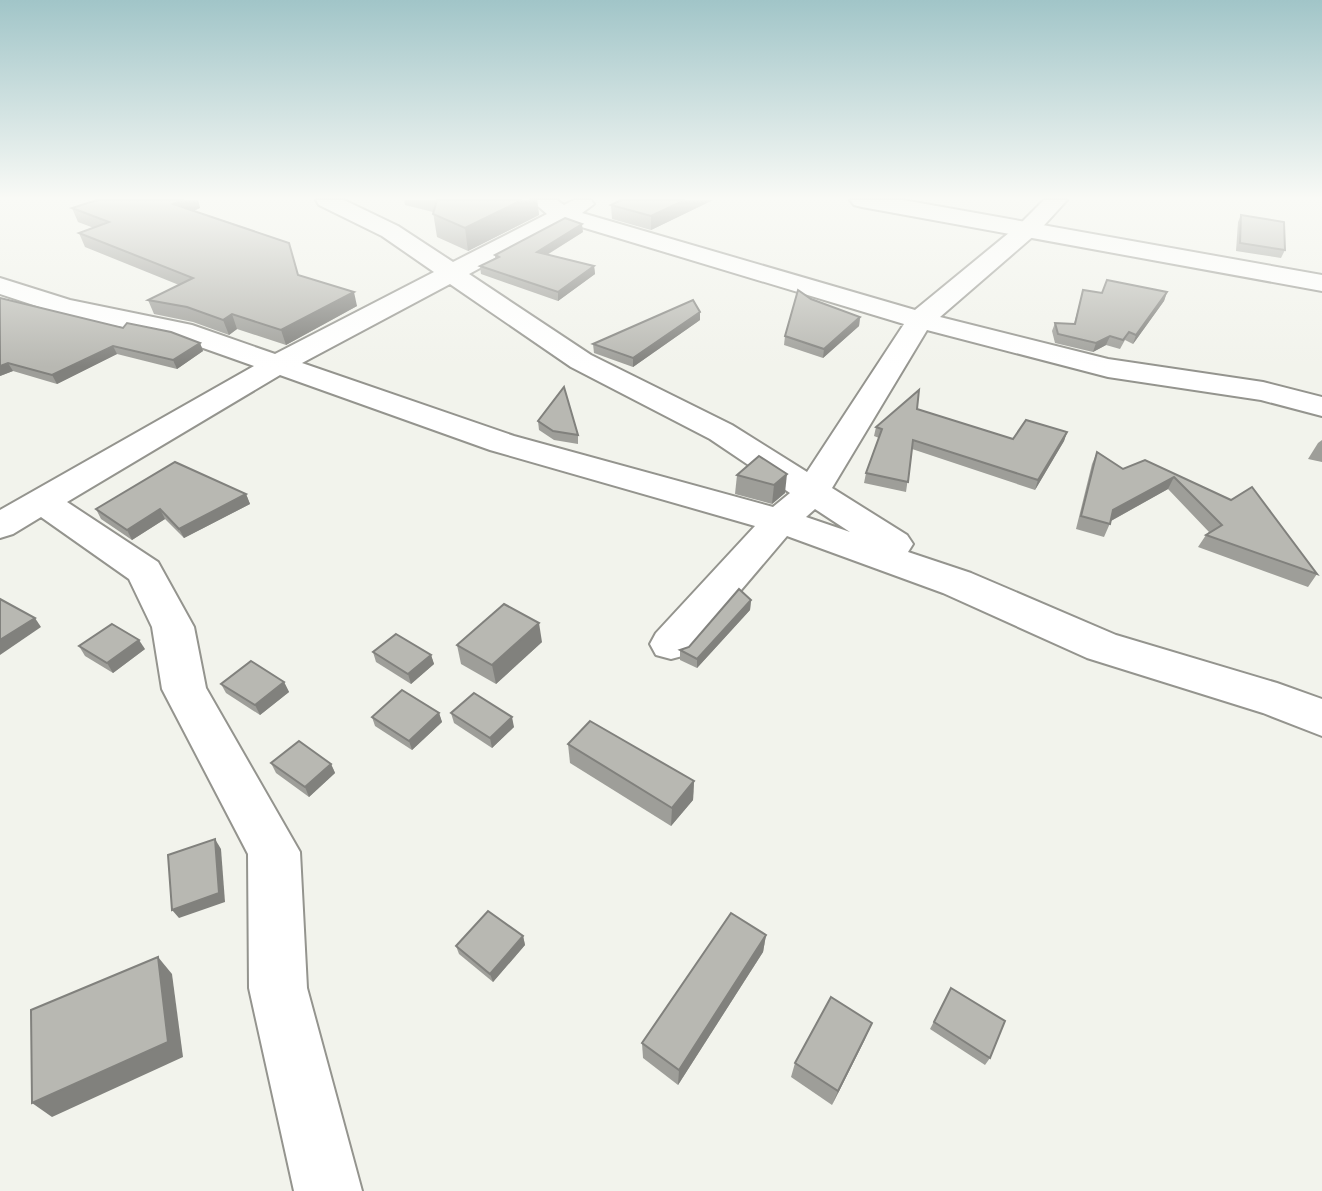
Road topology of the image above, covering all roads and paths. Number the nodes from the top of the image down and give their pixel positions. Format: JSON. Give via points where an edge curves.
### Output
{"nodes":[{"id":1,"x":425,"y":256,"type":"edge"},
{"id":2,"x":482,"y":256,"type":"edge"},
{"id":3,"x":721,"y":256,"type":"edge"},
{"id":4,"x":996,"y":256,"type":"edge"},
{"id":5,"x":1176,"y":256,"type":"edge"},
{"id":6,"x":452,"y":274,"type":"junction"},
{"id":7,"x":1322,"y":283,"type":"edge"},
{"id":8,"x":0,"y":286,"type":"edge"},
{"id":9,"x":920,"y":320,"type":"junction"},
{"id":10,"x":278,"y":364,"type":"junction"},
{"id":11,"x":1322,"y":407,"type":"edge"},
{"id":12,"x":811,"y":493,"type":"junction"},
{"id":13,"x":43,"y":502,"type":"junction"},
{"id":14,"x":780,"y":521,"type":"junction"},
{"id":15,"x":0,"y":526,"type":"edge"},
{"id":16,"x":957,"y":583,"type":"junction"},
{"id":17,"x":671,"y":644,"type":"dead end"},
{"id":18,"x":1322,"y":718,"type":"edge"},
{"id":19,"x":328,"y":1191,"type":"edge"}],
"edges":[{"from":1,"to":6,"type":"street"},
{"from":2,"to":6,"type":"street"},
{"from":3,"to":9,"type":"street"},
{"from":4,"to":9,"type":"street"},
{"from":5,"to":7,"type":"main road"},
{"from":6,"to":10,"type":"street"},
{"from":6,"to":12,"type":"street","via":[[581,361],[721,432]]},
{"from":8,"to":10,"type":"street","via":[[64,307],[182,331]]},
{"from":9,"to":11,"type":"street","via":[[1108,368],[1263,391]]},
{"from":9,"to":12,"type":"street"},
{"from":10,"to":13,"type":"street"},
{"from":10,"to":14,"type":"street","via":[[502,443]]},
{"from":12,"to":14,"type":"street"},
{"from":12,"to":16,"type":"street"},
{"from":13,"to":15,"type":"street"},
{"from":13,"to":19,"type":"street","via":[[144,571],[173,627],[184,689],[274,852],[278,988]]},
{"from":14,"to":16,"type":"street"},
{"from":14,"to":17,"type":"street"},
{"from":16,"to":18,"type":"street","via":[[1102,647]]}]}
